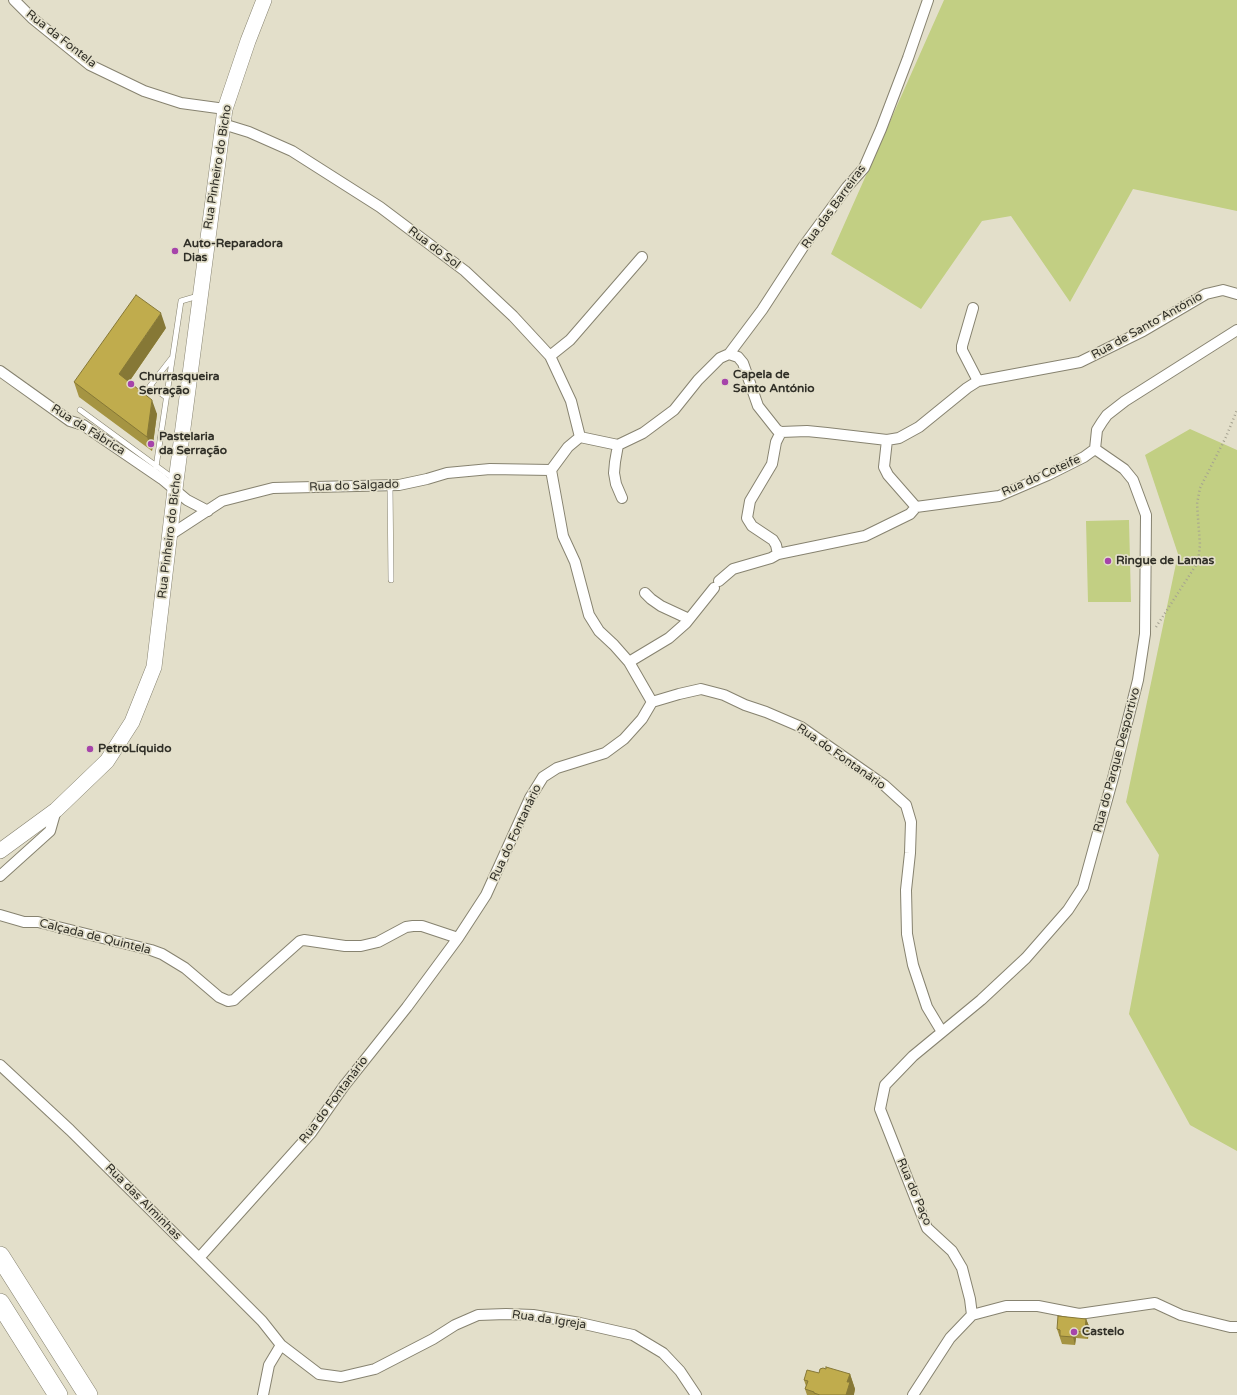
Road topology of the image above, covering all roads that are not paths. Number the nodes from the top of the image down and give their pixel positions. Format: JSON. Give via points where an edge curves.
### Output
{"nodes":[{"id":1,"x":14,"y":0,"type":"edge"},
{"id":2,"x":264,"y":0,"type":"edge"},
{"id":3,"x":928,"y":0,"type":"edge"},
{"id":4,"x":225,"y":109,"type":"junction"},
{"id":5,"x":223,"y":124,"type":"junction"},
{"id":6,"x":642,"y":256,"type":"dead end"},
{"id":7,"x":1237,"y":294,"type":"edge"},
{"id":8,"x":200,"y":296,"type":"junction"},
{"id":9,"x":973,"y":308,"type":"dead end"},
{"id":10,"x":1237,"y":330,"type":"edge"},
{"id":11,"x":729,"y":354,"type":"junction"},
{"id":12,"x":550,"y":356,"type":"junction"},
{"id":13,"x":172,"y":358,"type":"junction"},
{"id":14,"x":0,"y":371,"type":"edge"},
{"id":15,"x":978,"y":381,"type":"junction"},
{"id":16,"x":166,"y":397,"type":"junction"},
{"id":17,"x":80,"y":410,"type":"dead end"},
{"id":18,"x":781,"y":432,"type":"junction"},
{"id":19,"x":580,"y":437,"type":"junction"},
{"id":20,"x":886,"y":440,"type":"junction"},
{"id":21,"x":618,"y":445,"type":"junction"},
{"id":22,"x":1095,"y":449,"type":"junction"},
{"id":23,"x":156,"y":467,"type":"junction"},
{"id":24,"x":551,"y":470,"type":"junction"},
{"id":25,"x":176,"y":486,"type":"junction"},
{"id":26,"x":390,"y":486,"type":"junction"},
{"id":27,"x":622,"y":498,"type":"dead end"},
{"id":28,"x":916,"y":507,"type":"junction"},
{"id":29,"x":208,"y":511,"type":"junction"},
{"id":30,"x":170,"y":535,"type":"junction"},
{"id":31,"x":778,"y":554,"type":"junction"},
{"id":32,"x":391,"y":580,"type":"dead end"},
{"id":33,"x":645,"y":593,"type":"dead end"},
{"id":34,"x":689,"y":619,"type":"junction"},
{"id":35,"x":630,"y":662,"type":"junction"},
{"id":36,"x":652,"y":702,"type":"junction"},
{"id":37,"x":56,"y":810,"type":"junction"},
{"id":38,"x":0,"y":851,"type":"edge"},
{"id":39,"x":0,"y":876,"type":"edge"},
{"id":40,"x":0,"y":915,"type":"edge"},
{"id":41,"x":458,"y":938,"type":"junction"},
{"id":42,"x":942,"y":1032,"type":"junction"},
{"id":43,"x":0,"y":1065,"type":"edge"},
{"id":44,"x":0,"y":1256,"type":"edge"},
{"id":45,"x":200,"y":1258,"type":"junction"},
{"id":46,"x":0,"y":1303,"type":"edge"},
{"id":47,"x":972,"y":1315,"type":"junction"},
{"id":48,"x":1237,"y":1327,"type":"edge"},
{"id":49,"x":281,"y":1345,"type":"junction"},
{"id":50,"x":58,"y":1395,"type":"edge"},
{"id":51,"x":88,"y":1395,"type":"edge"},
{"id":52,"x":263,"y":1395,"type":"edge"},
{"id":53,"x":696,"y":1395,"type":"edge"},
{"id":54,"x":913,"y":1395,"type":"edge"}],
"edges":[{"from":1,"to":4,"type":"street","name":"Rua da Fontela","via":[[90,65],[144,91],[181,103]]},
{"from":2,"to":4,"type":"main road","name":"Rua Pinheiro do Bicho"},
{"from":3,"to":11,"type":"street","name":"Rua das Barreiras","via":[[881,129],[864,168],[803,247],[762,310]]},
{"from":4,"to":5,"type":"main road","name":"Rua Pinheiro do Bicho"},
{"from":5,"to":8,"type":"main road","name":"Rua Pinheiro do Bicho"},
{"from":5,"to":12,"type":"street","name":"Rua do Sol","via":[[249,132],[292,151],[380,207],[465,271],[513,316]]},
{"from":6,"to":12,"type":"street","via":[[570,340]]},
{"from":7,"to":15,"type":"street","name":"Rua de Santo António","via":[[1223,290],[1206,294],[1143,331],[1080,362]]},
{"from":8,"to":13,"type":"lane","via":[[181,301]]},
{"from":8,"to":25,"type":"main road","name":"Rua Pinheiro do Bicho"},
{"from":9,"to":15,"type":"street","via":[[962,346]]},
{"from":10,"to":22,"type":"street","name":"Rua do Coteife","via":[[1107,415],[1097,430]]},
{"from":11,"to":18,"type":"street","via":[[738,357],[743,364],[758,406],[772,426]]},
{"from":11,"to":21,"type":"street","via":[[720,358],[698,380],[674,410],[643,433]]},
{"from":12,"to":19,"type":"street","name":"Rua do Sol","via":[[571,401]]},
{"from":13,"to":16,"type":"lane"},
{"from":13,"to":16,"type":"lane","via":[[150,386]]},
{"from":14,"to":25,"type":"street","name":"Rua da Fábrica","via":[[70,421],[83,425]]},
{"from":15,"to":20,"type":"street","name":"Rua de Santo António","via":[[919,427],[899,438]]},
{"from":16,"to":23,"type":"lane"},
{"from":17,"to":23,"type":"lane"},
{"from":18,"to":20,"type":"street","name":"Rua de Santo António","via":[[807,431]]},
{"from":18,"to":31,"type":"street","via":[[776,442],[772,464],[750,501],[747,518],[752,526],[773,540]]},
{"from":19,"to":21,"type":"street"},
{"from":19,"to":24,"type":"street","via":[[568,447]]},
{"from":20,"to":28,"type":"street","via":[[884,467]]},
{"from":21,"to":27,"type":"street","via":[[614,473]]},
{"from":22,"to":28,"type":"street","name":"Rua do Coteife","via":[[1048,475],[999,496]]},
{"from":22,"to":42,"type":"street","name":"Rua do Parque Desportivo","via":[[1124,469],[1133,480],[1146,515],[1145,634],[1138,680],[1125,733],[1083,887],[1068,910],[1026,958]]},
{"from":23,"to":25,"type":"lane"},
{"from":24,"to":26,"type":"street","name":"Rua do Salgado","via":[[447,473]]},
{"from":24,"to":35,"type":"street","via":[[563,536],[575,562],[589,615],[599,631]]},
{"from":25,"to":29,"type":"street","via":[[187,500]]},
{"from":25,"to":30,"type":"main road","name":"Rua Pinheiro do Bicho"},
{"from":26,"to":29,"type":"street","name":"Rua do Salgado","via":[[273,488],[222,501]]},
{"from":26,"to":32,"type":"lane"},
{"from":28,"to":31,"type":"street","name":"Rua do Coteife","via":[[910,514],[865,536]]},
{"from":29,"to":30,"type":"street","name":"Rua do Salgado"},
{"from":30,"to":37,"type":"main road","name":"Rua Pinheiro do Bicho","via":[[154,667],[132,722],[107,761]]},
{"from":31,"to":34,"type":"street","name":"Rua do Coteife","via":[[733,569]]},
{"from":33,"to":34,"type":"street","via":[[661,606]]},
{"from":34,"to":35,"type":"street","name":"Rua do Coteife","via":[[669,638]]},
{"from":35,"to":36,"type":"street"},
{"from":36,"to":41,"type":"street","name":"Rua do Fontanário","via":[[642,719],[624,739],[605,753],[556,768],[543,777],[530,798],[486,895]]},
{"from":36,"to":42,"type":"street","name":"Rua do Fontanário","via":[[701,689],[724,695],[766,712],[802,727],[906,805],[911,822],[906,890],[907,934],[913,965],[927,1006]]},
{"from":37,"to":38,"type":"main road","name":"Rua Pinheiro do Bicho"},
{"from":37,"to":39,"type":"street","via":[[50,831]]},
{"from":40,"to":41,"type":"street","name":"Calçada de Quintela","via":[[24,922],[38,922],[162,954],[228,1001],[234,1000],[300,941],[361,946],[378,942],[406,927],[413,926],[422,926]]},
{"from":41,"to":45,"type":"street","name":"Rua do Fontanário","via":[[311,1133]]},
{"from":42,"to":47,"type":"street","name":"Rua do Paço","via":[[913,1056],[885,1085],[880,1109],[927,1228],[952,1251],[962,1268]]},
{"from":43,"to":45,"type":"street","name":"Rua das Alminhas"},
{"from":44,"to":51,"type":"highway"},
{"from":45,"to":49,"type":"street","name":"Rua das Alminhas","via":[[262,1321]]},
{"from":46,"to":50,"type":"highway"},
{"from":47,"to":48,"type":"street","via":[[1006,1306],[1038,1306],[1079,1314],[1155,1304],[1181,1315]]},
{"from":47,"to":54,"type":"street","via":[[950,1338]]},
{"from":49,"to":52,"type":"street","via":[[269,1365]]},
{"from":49,"to":53,"type":"street","name":"Rua da Igreja","via":[[318,1374],[341,1377],[375,1369],[478,1315],[533,1315],[633,1336],[663,1353],[680,1371]]}]}
